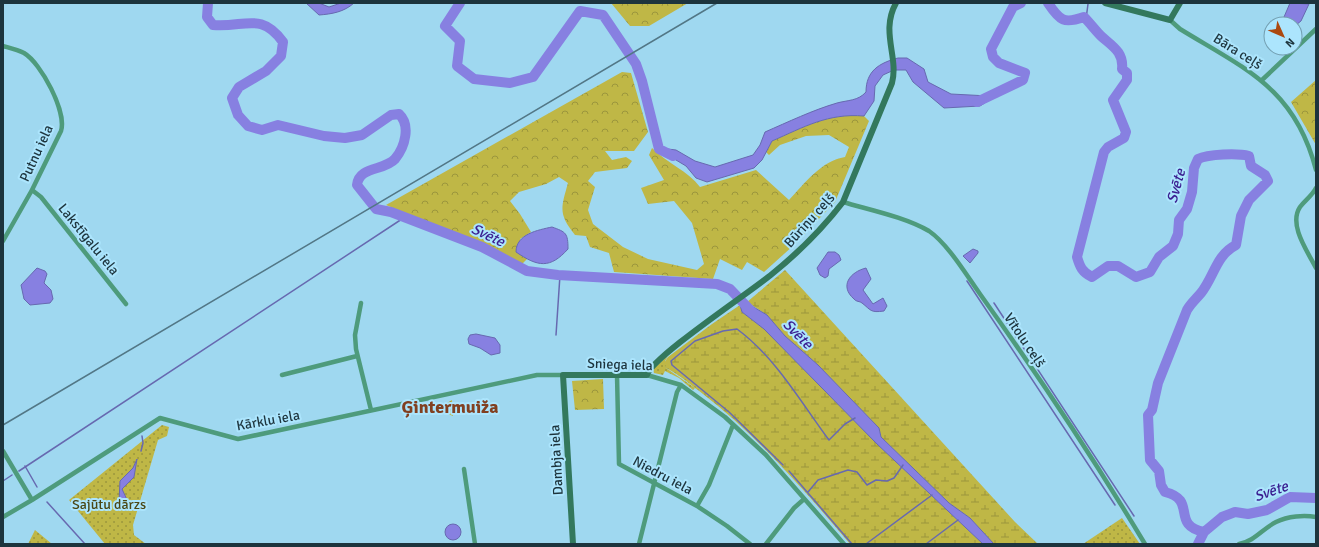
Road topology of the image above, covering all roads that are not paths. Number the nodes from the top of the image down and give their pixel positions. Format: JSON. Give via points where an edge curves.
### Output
{"nodes":[{"id":1,"x":896,"y":3,"type":"edge"},
{"id":2,"x":1105,"y":3,"type":"edge"},
{"id":3,"x":1180,"y":3,"type":"edge"},
{"id":4,"x":1170,"y":20,"type":"junction"},
{"id":5,"x":1316,"y":29,"type":"edge"},
{"id":6,"x":3,"y":46,"type":"edge"},
{"id":7,"x":1262,"y":80,"type":"junction"},
{"id":8,"x":1316,"y":170,"type":"edge"},
{"id":9,"x":1316,"y":188,"type":"edge"},
{"id":10,"x":32,"y":190,"type":"junction"},
{"id":11,"x":843,"y":202,"type":"junction"},
{"id":12,"x":3,"y":241,"type":"edge"},
{"id":13,"x":1316,"y":268,"type":"edge"},
{"id":14,"x":361,"y":303,"type":"dead end"},
{"id":15,"x":126,"y":304,"type":"dead end"},
{"id":16,"x":357,"y":356,"type":"junction"},
{"id":17,"x":282,"y":374,"type":"dead end"},
{"id":18,"x":563,"y":375,"type":"junction"},
{"id":19,"x":617,"y":375,"type":"junction"},
{"id":20,"x":647,"y":375,"type":"junction"},
{"id":21,"x":681,"y":384,"type":"junction"},
{"id":22,"x":371,"y":410,"type":"junction"},
{"id":23,"x":733,"y":425,"type":"junction"},
{"id":24,"x":3,"y":451,"type":"edge"},
{"id":25,"x":464,"y":469,"type":"dead end"},
{"id":26,"x":654,"y":482,"type":"junction"},
{"id":27,"x":32,"y":500,"type":"junction"},
{"id":28,"x":803,"y":500,"type":"junction"},
{"id":29,"x":697,"y":506,"type":"junction"},
{"id":30,"x":3,"y":517,"type":"edge"},
{"id":31,"x":1316,"y":518,"type":"edge"},
{"id":32,"x":475,"y":544,"type":"edge"},
{"id":33,"x":572,"y":544,"type":"edge"},
{"id":34,"x":639,"y":544,"type":"edge"},
{"id":35,"x":750,"y":544,"type":"edge"},
{"id":36,"x":766,"y":544,"type":"edge"},
{"id":37,"x":844,"y":544,"type":"edge"},
{"id":38,"x":1145,"y":544,"type":"edge"},
{"id":39,"x":1239,"y":544,"type":"edge"}],
"edges":[{"from":1,"to":11,"type":"street","name":"Būriņu ceļš","via":[[890,19],[894,75],[892,83]]},
{"from":2,"to":4,"type":"street","name":"Bāra ceļš"},
{"from":3,"to":4,"type":"street"},
{"from":4,"to":7,"type":"street","name":"Bāra ceļš","via":[[1180,29]]},
{"from":5,"to":7,"type":"street"},
{"from":6,"to":10,"type":"street","name":"Putnu iela","via":[[24,53],[34,61],[50,87],[61,113],[61,131]]},
{"from":7,"to":8,"type":"street","name":"Bāra ceļš","via":[[1280,98],[1301,126]]},
{"from":9,"to":13,"type":"street","via":[[1300,207],[1296,219],[1299,234]]},
{"from":10,"to":12,"type":"street","name":"Putnu iela"},
{"from":10,"to":15,"type":"street","name":"Lakstīgalu iela","via":[[41,197]]},
{"from":11,"to":20,"type":"street","name":"Būriņu ceļš","via":[[794,254],[744,296],[652,366]]},
{"from":11,"to":38,"type":"street","name":"Vītolu ceļš","via":[[924,229],[947,250],[1001,323],[1115,494]]},
{"from":14,"to":16,"type":"street","via":[[355,335]]},
{"from":16,"to":17,"type":"street"},
{"from":16,"to":22,"type":"street"},
{"from":18,"to":19,"type":"street","name":"Sniega iela"},
{"from":18,"to":22,"type":"street","name":"Kārklu iela","via":[[537,375]]},
{"from":18,"to":33,"type":"street","name":"Dambja iela"},
{"from":19,"to":20,"type":"street","name":"Sniega iela"},
{"from":19,"to":26,"type":"street","name":"Niedru iela","via":[[619,464]]},
{"from":20,"to":21,"type":"street","name":"Sniega iela"},
{"from":21,"to":23,"type":"street","name":"Sniega iela"},
{"from":21,"to":26,"type":"street"},
{"from":22,"to":27,"type":"street","name":"Kārklu iela","via":[[238,439],[160,418]]},
{"from":23,"to":28,"type":"street","name":"Sniega iela","via":[[766,455]]},
{"from":23,"to":29,"type":"street","via":[[709,485]]},
{"from":24,"to":27,"type":"street"},
{"from":25,"to":32,"type":"street"},
{"from":26,"to":29,"type":"street","name":"Niedru iela"},
{"from":26,"to":34,"type":"street"},
{"from":27,"to":30,"type":"street","name":"Kārklu iela"},
{"from":28,"to":36,"type":"street"},
{"from":28,"to":37,"type":"street","name":"Sniega iela"},
{"from":29,"to":35,"type":"street","name":"Niedru iela"},
{"from":31,"to":39,"type":"street","via":[[1300,515],[1276,521],[1255,538]]}]}
